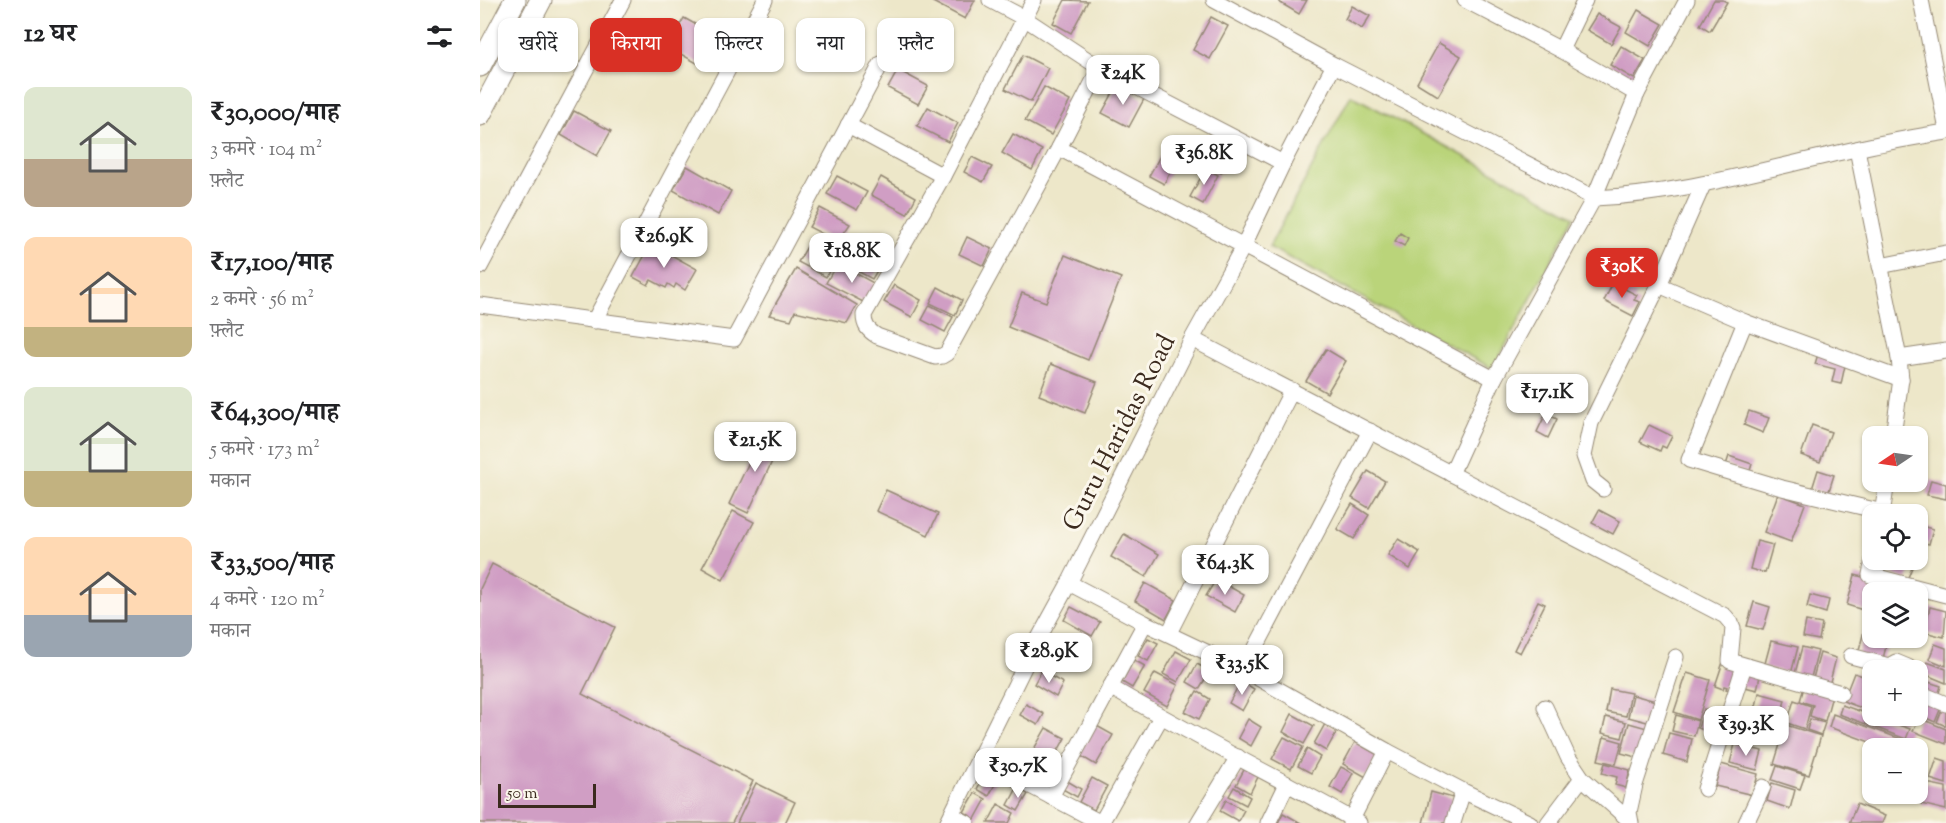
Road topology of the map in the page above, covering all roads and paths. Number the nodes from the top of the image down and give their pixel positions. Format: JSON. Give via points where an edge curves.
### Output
{"nodes":[{"id":1,"x":515,"y":0,"type":"edge"},
{"id":2,"x":541,"y":0,"type":"edge"},
{"id":3,"x":623,"y":0,"type":"edge"},
{"id":4,"x":765,"y":0,"type":"edge"},
{"id":5,"x":990,"y":0,"type":"edge"},
{"id":6,"x":1034,"y":0,"type":"edge"},
{"id":7,"x":1214,"y":0,"type":"edge"},
{"id":8,"x":1465,"y":0,"type":"edge"},
{"id":9,"x":1585,"y":0,"type":"edge"},
{"id":10,"x":1687,"y":0,"type":"edge"},
{"id":11,"x":1921,"y":0,"type":"edge"},
{"id":12,"x":1024,"y":18,"type":"junction"},
{"id":13,"x":1561,"y":50,"type":"junction"},
{"id":14,"x":482,"y":60,"type":"edge"},
{"id":15,"x":1334,"y":65,"type":"junction"},
{"id":16,"x":1100,"y":68,"type":"junction"},
{"id":17,"x":877,"y":71,"type":"edge"},
{"id":18,"x":1637,"y":94,"type":"junction"},
{"id":19,"x":480,"y":115,"type":"edge"},
{"id":20,"x":848,"y":125,"type":"junction"},
{"id":21,"x":1946,"y":125,"type":"edge"},
{"id":22,"x":1946,"y":132,"type":"edge"},
{"id":23,"x":1059,"y":148,"type":"junction"},
{"id":24,"x":1857,"y":149,"type":"junction"},
{"id":25,"x":1283,"y":163,"type":"junction"},
{"id":26,"x":943,"y":176,"type":"junction"},
{"id":27,"x":1703,"y":185,"type":"junction"},
{"id":28,"x":1594,"y":198,"type":"junction"},
{"id":29,"x":1243,"y":247,"type":"junction"},
{"id":30,"x":1946,"y":253,"type":"edge"},
{"id":31,"x":1880,"y":266,"type":"junction"},
{"id":32,"x":480,"y":267,"type":"edge"},
{"id":33,"x":1659,"y":285,"type":"junction"},
{"id":34,"x":480,"y":305,"type":"edge"},
{"id":35,"x":594,"y":321,"type":"junction"},
{"id":36,"x":1745,"y":322,"type":"junction"},
{"id":37,"x":1192,"y":339,"type":"junction"},
{"id":38,"x":1946,"y":351,"type":"edge"},
{"id":39,"x":1899,"y":358,"type":"junction"},
{"id":40,"x":1494,"y":379,"type":"junction"},
{"id":41,"x":1901,"y":379,"type":"junction"},
{"id":42,"x":1292,"y":390,"type":"junction"},
{"id":43,"x":1894,"y":426,"type":"edge"},
{"id":44,"x":1370,"y":431,"type":"junction"},
{"id":45,"x":1451,"y":474,"type":"junction"},
{"id":46,"x":1603,"y":489,"type":"dead end"},
{"id":47,"x":1862,"y":508,"type":"edge"},
{"id":48,"x":1871,"y":570,"type":"edge"},
{"id":49,"x":1069,"y":583,"type":"junction"},
{"id":50,"x":1946,"y":595,"type":"edge"},
{"id":51,"x":1145,"y":623,"type":"junction"},
{"id":52,"x":1169,"y":633,"type":"junction"},
{"id":53,"x":1851,"y":656,"type":"dead end"},
{"id":54,"x":1676,"y":657,"type":"dead end"},
{"id":55,"x":1866,"y":660,"type":"edge"},
{"id":56,"x":1744,"y":666,"type":"junction"},
{"id":57,"x":1244,"y":670,"type":"junction"},
{"id":58,"x":1110,"y":687,"type":"junction"},
{"id":59,"x":1841,"y":693,"type":"dead end"},
{"id":60,"x":1928,"y":697,"type":"edge"},
{"id":61,"x":1946,"y":704,"type":"edge"},
{"id":62,"x":1545,"y":707,"type":"dead end"},
{"id":63,"x":1161,"y":717,"type":"junction"},
{"id":64,"x":1387,"y":751,"type":"junction"},
{"id":65,"x":1238,"y":757,"type":"junction"},
{"id":66,"x":979,"y":759,"type":"junction"},
{"id":67,"x":1582,"y":778,"type":"junction"},
{"id":68,"x":1287,"y":784,"type":"junction"},
{"id":69,"x":1763,"y":787,"type":"dead end"},
{"id":70,"x":1705,"y":789,"type":"dead end"},
{"id":71,"x":1463,"y":791,"type":"junction"},
{"id":72,"x":1051,"y":797,"type":"junction"},
{"id":73,"x":1500,"y":816,"type":"edge"},
{"id":74,"x":950,"y":819,"type":"edge"},
{"id":75,"x":1354,"y":822,"type":"edge"},
{"id":76,"x":1630,"y":822,"type":"edge"},
{"id":77,"x":967,"y":823,"type":"edge"},
{"id":78,"x":1101,"y":823,"type":"edge"},
{"id":79,"x":1198,"y":823,"type":"edge"},
{"id":80,"x":1268,"y":823,"type":"edge"},
{"id":81,"x":1452,"y":823,"type":"edge"},
{"id":82,"x":1530,"y":823,"type":"edge"},
{"id":83,"x":1548,"y":823,"type":"edge"},
{"id":84,"x":1746,"y":823,"type":"edge"}],
"edges":[{"from":1,"to":14,"type":"main road"},
{"from":2,"to":19,"type":"main road"},
{"from":3,"to":32,"type":"street"},
{"from":4,"to":35,"type":"street"},
{"from":5,"to":12,"type":"street"},
{"from":6,"to":12,"type":"street"},
{"from":7,"to":15,"type":"street"},
{"from":8,"to":13,"type":"street"},
{"from":9,"to":13,"type":"street"},
{"from":10,"to":18,"type":"street"},
{"from":11,"to":21,"type":"street"},
{"from":12,"to":16,"type":"street"},
{"from":12,"to":26,"type":"street"},
{"from":13,"to":18,"type":"street"},
{"from":15,"to":25,"type":"street","name":"Guru Haridas Road"},
{"from":15,"to":28,"type":"street"},
{"from":16,"to":23,"type":"street"},
{"from":16,"to":25,"type":"street"},
{"from":17,"to":20,"type":"street"},
{"from":18,"to":28,"type":"street"},
{"from":20,"to":26,"type":"street"},
{"from":20,"to":35,"type":"street","via":[[734,339]]},
{"from":22,"to":24,"type":"street"},
{"from":23,"to":26,"type":"street","via":[[947,353],[935,357],[877,336],[864,325],[864,315]]},
{"from":23,"to":29,"type":"street"},
{"from":24,"to":27,"type":"street"},
{"from":24,"to":31,"type":"street"},
{"from":25,"to":29,"type":"street","name":"Guru Haridas Road"},
{"from":27,"to":28,"type":"street"},
{"from":27,"to":33,"type":"street"},
{"from":28,"to":40,"type":"street"},
{"from":29,"to":37,"type":"street","name":"Guru Haridas Road"},
{"from":29,"to":40,"type":"street"},
{"from":30,"to":31,"type":"street"},
{"from":31,"to":39,"type":"street"},
{"from":33,"to":36,"type":"street"},
{"from":33,"to":46,"type":"street","via":[[1591,423],[1584,456],[1593,481]]},
{"from":34,"to":35,"type":"street"},
{"from":36,"to":41,"type":"street"},
{"from":36,"to":47,"type":"street","via":[[1689,460]]},
{"from":37,"to":42,"type":"street"},
{"from":37,"to":49,"type":"street","name":"Guru Haridas Road"},
{"from":38,"to":39,"type":"street"},
{"from":39,"to":41,"type":"street"},
{"from":40,"to":45,"type":"street"},
{"from":41,"to":43,"type":"street"},
{"from":42,"to":44,"type":"street"},
{"from":42,"to":52,"type":"street"},
{"from":44,"to":45,"type":"street"},
{"from":44,"to":57,"type":"street"},
{"from":45,"to":56,"type":"street","via":[[1725,616],[1733,628],[1730,661]]},
{"from":48,"to":50,"type":"street","via":[[1870,575]]},
{"from":49,"to":51,"type":"street"},
{"from":49,"to":66,"type":"street","name":"Guru Haridas Road"},
{"from":51,"to":52,"type":"street"},
{"from":51,"to":58,"type":"street"},
{"from":52,"to":57,"type":"street"},
{"from":53,"to":55,"type":"street"},
{"from":54,"to":76,"type":"street","via":[[1635,785]]},
{"from":56,"to":59,"type":"street"},
{"from":56,"to":70,"type":"street"},
{"from":57,"to":64,"type":"street"},
{"from":58,"to":63,"type":"street"},
{"from":58,"to":72,"type":"street"},
{"from":60,"to":61,"type":"street"},
{"from":62,"to":67,"type":"street"},
{"from":63,"to":65,"type":"street"},
{"from":63,"to":78,"type":"street"},
{"from":64,"to":71,"type":"street"},
{"from":64,"to":75,"type":"street"},
{"from":65,"to":68,"type":"street"},
{"from":65,"to":79,"type":"street"},
{"from":66,"to":72,"type":"street"},
{"from":66,"to":74,"type":"street","name":"Guru Haridas Road"},
{"from":67,"to":76,"type":"street"},
{"from":67,"to":83,"type":"street"},
{"from":68,"to":75,"type":"street"},
{"from":68,"to":80,"type":"street"},
{"from":69,"to":84,"type":"street"},
{"from":71,"to":73,"type":"street"},
{"from":71,"to":81,"type":"street"},
{"from":72,"to":78,"type":"street"},
{"from":73,"to":82,"type":"street"},
{"from":74,"to":77,"type":"street"}]}
